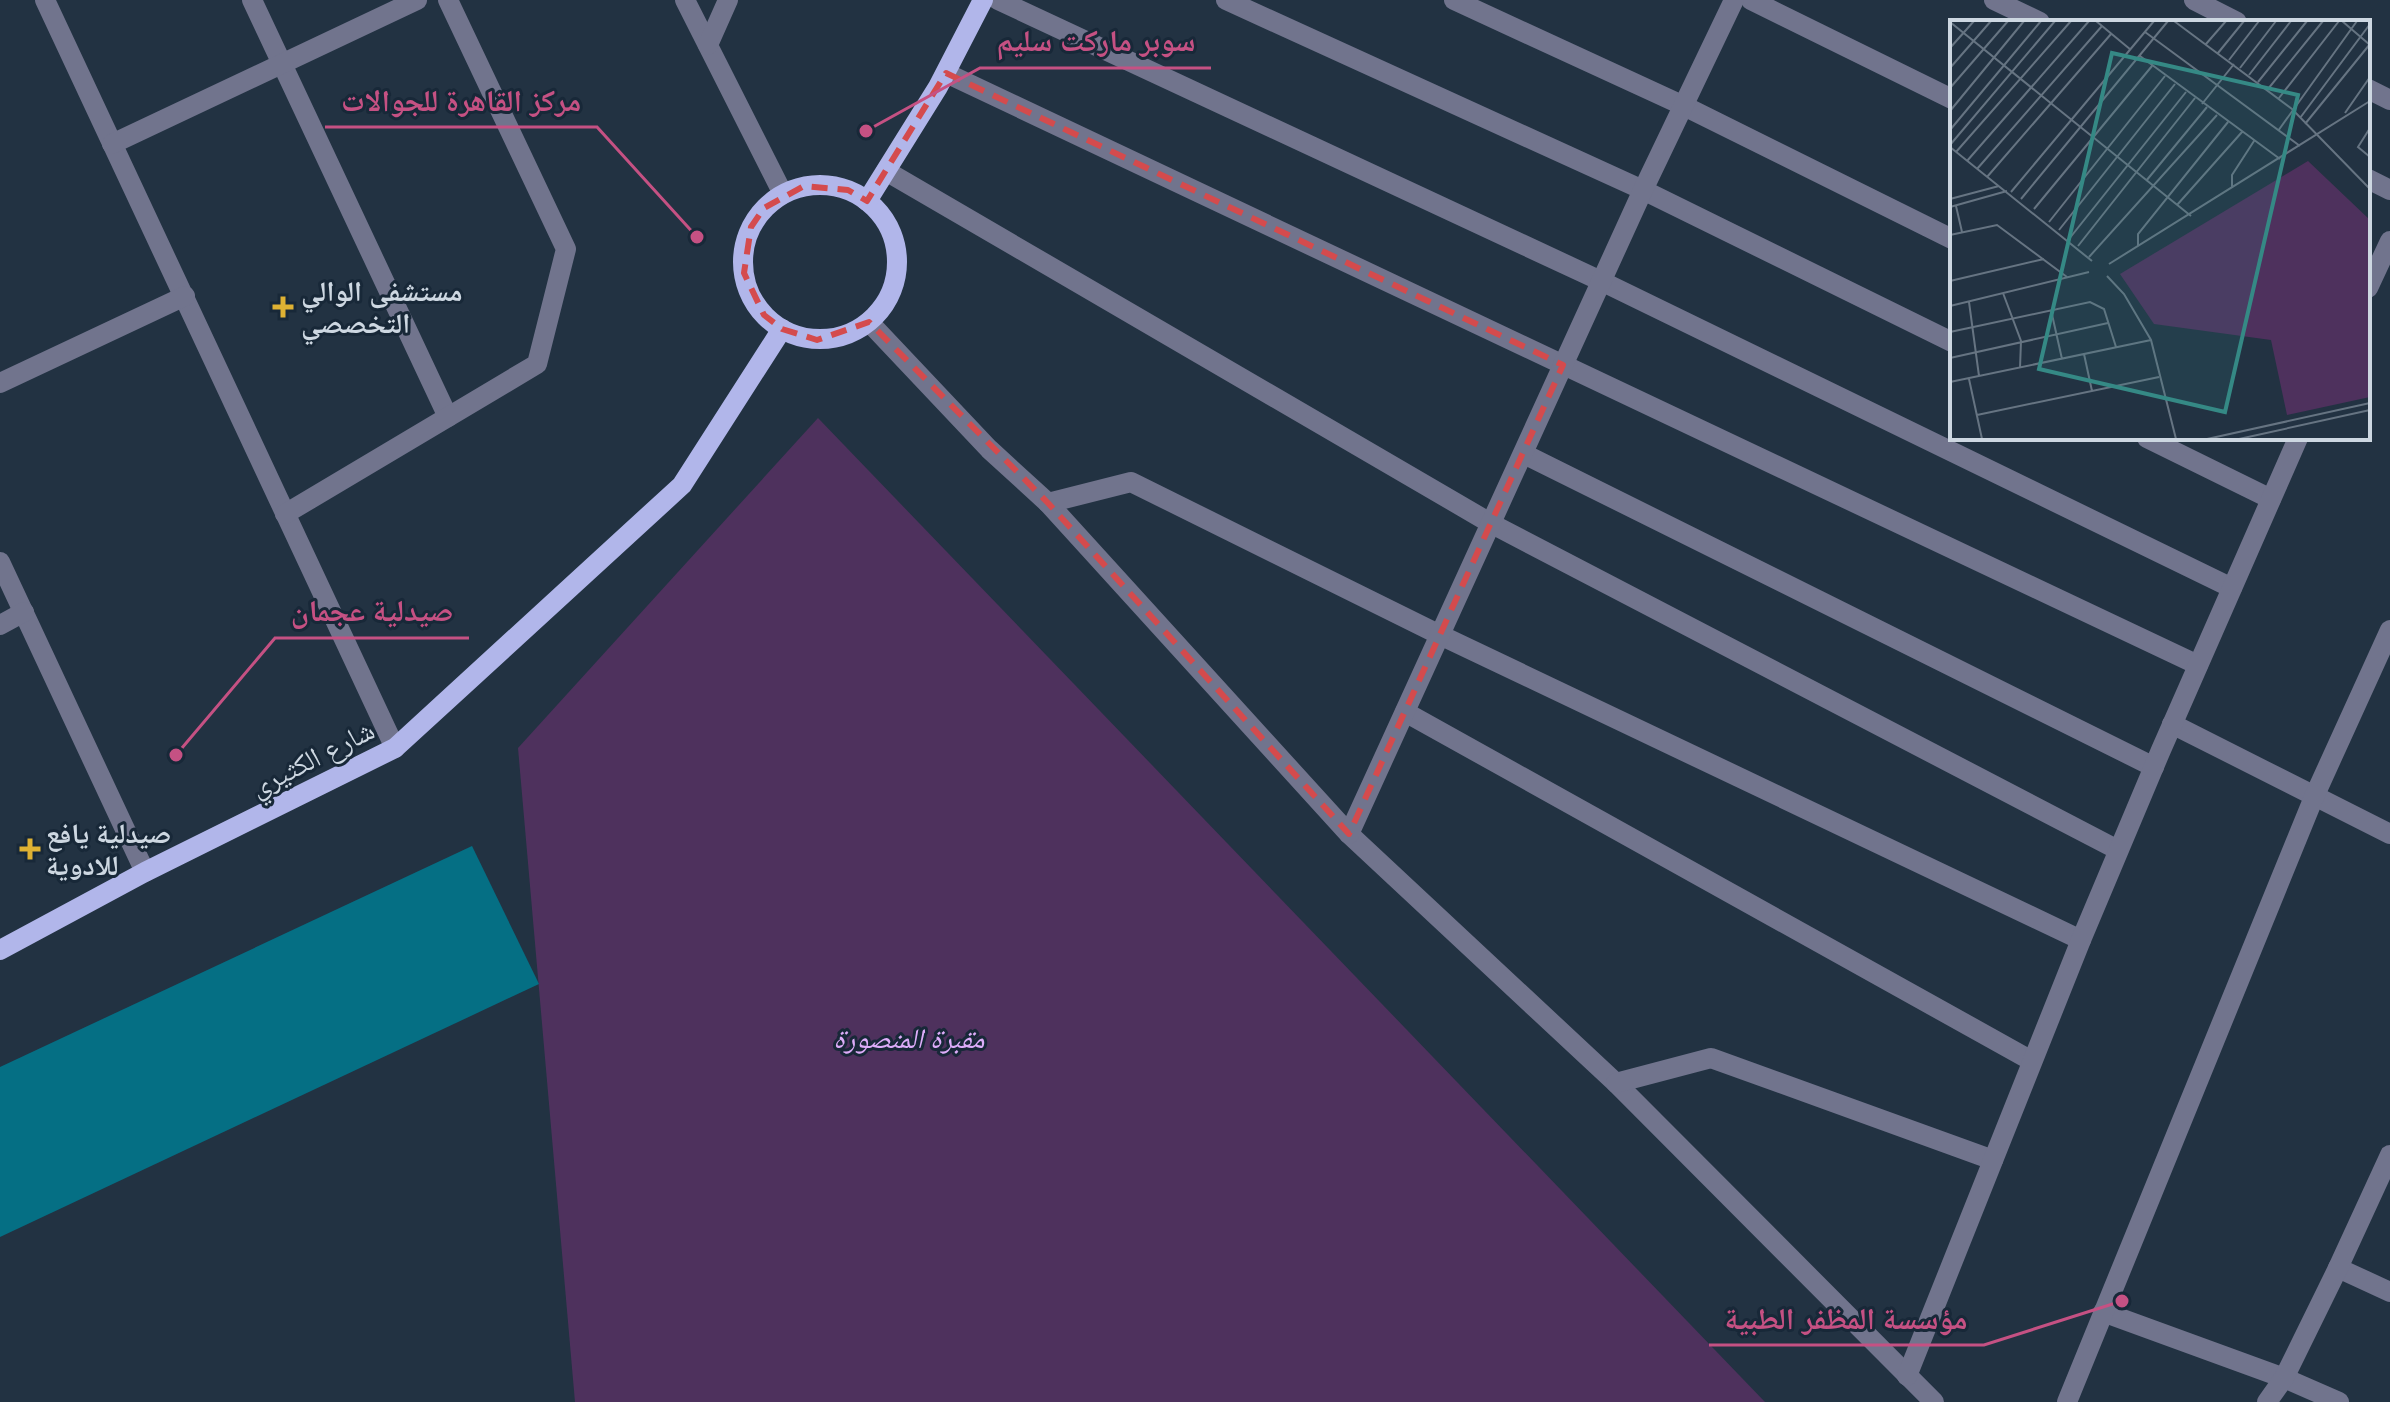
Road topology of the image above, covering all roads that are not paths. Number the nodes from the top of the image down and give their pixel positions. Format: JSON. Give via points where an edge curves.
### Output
{"nodes":[{"id":1,"x":45,"y":0,"type":"edge"},
{"id":2,"x":252,"y":0,"type":"edge"},
{"id":3,"x":417,"y":0,"type":"edge"},
{"id":4,"x":448,"y":0,"type":"edge"},
{"id":5,"x":685,"y":0,"type":"edge"},
{"id":6,"x":728,"y":0,"type":"edge"},
{"id":7,"x":983,"y":0,"type":"edge"},
{"id":8,"x":998,"y":0,"type":"edge"},
{"id":9,"x":1226,"y":0,"type":"edge"},
{"id":10,"x":1454,"y":0,"type":"edge"},
{"id":11,"x":1734,"y":0,"type":"edge"},
{"id":12,"x":1751,"y":0,"type":"edge"},
{"id":13,"x":1994,"y":0,"type":"edge"},
{"id":14,"x":2194,"y":0,"type":"edge"},
{"id":15,"x":2036,"y":20,"type":"edge"},
{"id":16,"x":2233,"y":20,"type":"edge"},
{"id":17,"x":708,"y":45,"type":"junction"},
{"id":18,"x":281,"y":64,"type":"junction"},
{"id":19,"x":946,"y":73,"type":"junction"},
{"id":20,"x":2370,"y":90,"type":"edge"},
{"id":21,"x":1950,"y":98,"type":"edge"},
{"id":22,"x":2390,"y":100,"type":"edge"},
{"id":23,"x":1682,"y":105,"type":"junction"},
{"id":24,"x":112,"y":144,"type":"junction"},
{"id":25,"x":886,"y":171,"type":"junction"},
{"id":26,"x":2370,"y":180,"type":"edge"},
{"id":27,"x":1643,"y":190,"type":"junction"},
{"id":28,"x":2390,"y":190,"type":"edge"},
{"id":29,"x":783,"y":194,"type":"junction"},
{"id":30,"x":867,"y":201,"type":"junction"},
{"id":31,"x":1950,"y":238,"type":"edge"},
{"id":32,"x":2390,"y":241,"type":"edge"},
{"id":33,"x":1601,"y":281,"type":"junction"},
{"id":34,"x":2370,"y":284,"type":"edge"},
{"id":35,"x":185,"y":296,"type":"junction"},
{"id":36,"x":869,"y":322,"type":"junction"},
{"id":37,"x":782,"y":329,"type":"junction"},
{"id":38,"x":1950,"y":341,"type":"edge"},
{"id":39,"x":1563,"y":365,"type":"junction"},
{"id":40,"x":0,"y":383,"type":"edge"},
{"id":41,"x":448,"y":417,"type":"junction"},
{"id":42,"x":2151,"y":440,"type":"edge"},
{"id":43,"x":2297,"y":440,"type":"edge"},
{"id":44,"x":1524,"y":454,"type":"junction"},
{"id":45,"x":2271,"y":499,"type":"junction"},
{"id":46,"x":1048,"y":503,"type":"junction"},
{"id":47,"x":285,"y":514,"type":"junction"},
{"id":48,"x":1492,"y":524,"type":"junction"},
{"id":49,"x":0,"y":562,"type":"edge"},
{"id":50,"x":2232,"y":588,"type":"junction"},
{"id":51,"x":24,"y":612,"type":"junction"},
{"id":52,"x":0,"y":625,"type":"edge"},
{"id":53,"x":2390,"y":630,"type":"edge"},
{"id":54,"x":1440,"y":635,"type":"junction"},
{"id":55,"x":2198,"y":665,"type":"junction"},
{"id":56,"x":1405,"y":712,"type":"junction"},
{"id":57,"x":2172,"y":724,"type":"junction"},
{"id":58,"x":395,"y":748,"type":"junction"},
{"id":59,"x":2154,"y":767,"type":"junction"},
{"id":60,"x":2314,"y":797,"type":"junction"},
{"id":61,"x":1349,"y":834,"type":"junction"},
{"id":62,"x":2390,"y":834,"type":"edge"},
{"id":63,"x":2118,"y":850,"type":"junction"},
{"id":64,"x":145,"y":872,"type":"junction"},
{"id":65,"x":2081,"y":940,"type":"junction"},
{"id":66,"x":0,"y":950,"type":"edge"},
{"id":67,"x":2032,"y":1061,"type":"junction"},
{"id":68,"x":1616,"y":1083,"type":"junction"},
{"id":69,"x":1993,"y":1160,"type":"junction"},
{"id":70,"x":2387,"y":1168,"type":"edge"},
{"id":71,"x":2338,"y":1268,"type":"junction"},
{"id":72,"x":2390,"y":1292,"type":"edge"},
{"id":73,"x":2103,"y":1312,"type":"junction"},
{"id":74,"x":1907,"y":1376,"type":"junction"},
{"id":75,"x":2284,"y":1378,"type":"junction"},
{"id":76,"x":1934,"y":1402,"type":"edge"},
{"id":77,"x":2067,"y":1402,"type":"edge"},
{"id":78,"x":2267,"y":1402,"type":"edge"},
{"id":79,"x":2339,"y":1402,"type":"edge"}],
"edges":[{"from":1,"to":24,"type":"street"},
{"from":2,"to":18,"type":"street"},
{"from":3,"to":18,"type":"street"},
{"from":4,"to":41,"type":"street","via":[[566,249],[537,364]]},
{"from":5,"to":17,"type":"street"},
{"from":6,"to":17,"type":"street"},
{"from":7,"to":19,"type":"main road"},
{"from":8,"to":33,"type":"street"},
{"from":9,"to":27,"type":"street"},
{"from":10,"to":23,"type":"street"},
{"from":11,"to":23,"type":"street"},
{"from":12,"to":21,"type":"street"},
{"from":13,"to":15,"type":"street"},
{"from":14,"to":16,"type":"street"},
{"from":17,"to":29,"type":"street"},
{"from":18,"to":24,"type":"street"},
{"from":18,"to":41,"type":"street"},
{"from":19,"to":25,"type":"main road"},
{"from":19,"to":39,"type":"street"},
{"from":20,"to":22,"type":"street"},
{"from":23,"to":27,"type":"street"},
{"from":23,"to":31,"type":"street"},
{"from":24,"to":35,"type":"street"},
{"from":25,"to":30,"type":"main road"},
{"from":25,"to":48,"type":"street"},
{"from":26,"to":28,"type":"street"},
{"from":27,"to":33,"type":"street"},
{"from":27,"to":38,"type":"street"},
{"from":29,"to":30,"type":"main road","via":[[826,185]]},
{"from":29,"to":37,"type":"main road","via":[[764,208],[744,249],[751,295]]},
{"from":30,"to":36,"type":"main road","via":[[891,232],[897,270],[883,307]]},
{"from":32,"to":34,"type":"street"},
{"from":33,"to":39,"type":"street"},
{"from":33,"to":50,"type":"street"},
{"from":35,"to":40,"type":"street"},
{"from":35,"to":47,"type":"street"},
{"from":36,"to":37,"type":"main road","via":[[836,338],[817,340]]},
{"from":36,"to":46,"type":"street"},
{"from":37,"to":58,"type":"main road","name":"شارع الكثيري","via":[[682,485]]},
{"from":39,"to":44,"type":"street"},
{"from":39,"to":55,"type":"street"},
{"from":41,"to":47,"type":"street"},
{"from":42,"to":45,"type":"street"},
{"from":43,"to":45,"type":"street"},
{"from":44,"to":48,"type":"street"},
{"from":44,"to":59,"type":"street"},
{"from":45,"to":50,"type":"street"},
{"from":46,"to":54,"type":"street","via":[[1131,482]]},
{"from":46,"to":61,"type":"street"},
{"from":47,"to":58,"type":"street"},
{"from":48,"to":54,"type":"street"},
{"from":48,"to":63,"type":"street"},
{"from":49,"to":51,"type":"street"},
{"from":50,"to":55,"type":"street"},
{"from":51,"to":52,"type":"street"},
{"from":51,"to":64,"type":"street"},
{"from":53,"to":60,"type":"street"},
{"from":54,"to":56,"type":"street"},
{"from":54,"to":65,"type":"street"},
{"from":55,"to":57,"type":"street"},
{"from":56,"to":61,"type":"street"},
{"from":56,"to":67,"type":"street"},
{"from":57,"to":59,"type":"street"},
{"from":57,"to":60,"type":"street"},
{"from":58,"to":64,"type":"main road","name":"شارع الكثيري"},
{"from":59,"to":63,"type":"street"},
{"from":60,"to":62,"type":"street"},
{"from":60,"to":73,"type":"street"},
{"from":61,"to":68,"type":"street"},
{"from":63,"to":65,"type":"street"},
{"from":64,"to":66,"type":"main road","name":"شارع الكثيري"},
{"from":65,"to":67,"type":"street"},
{"from":67,"to":69,"type":"street"},
{"from":68,"to":69,"type":"street","via":[[1711,1058]]},
{"from":68,"to":74,"type":"street"},
{"from":69,"to":74,"type":"street"},
{"from":70,"to":71,"type":"street"},
{"from":71,"to":72,"type":"street"},
{"from":71,"to":75,"type":"street"},
{"from":73,"to":75,"type":"street"},
{"from":73,"to":77,"type":"street"},
{"from":74,"to":76,"type":"street"},
{"from":75,"to":78,"type":"street"},
{"from":75,"to":79,"type":"street"}]}
